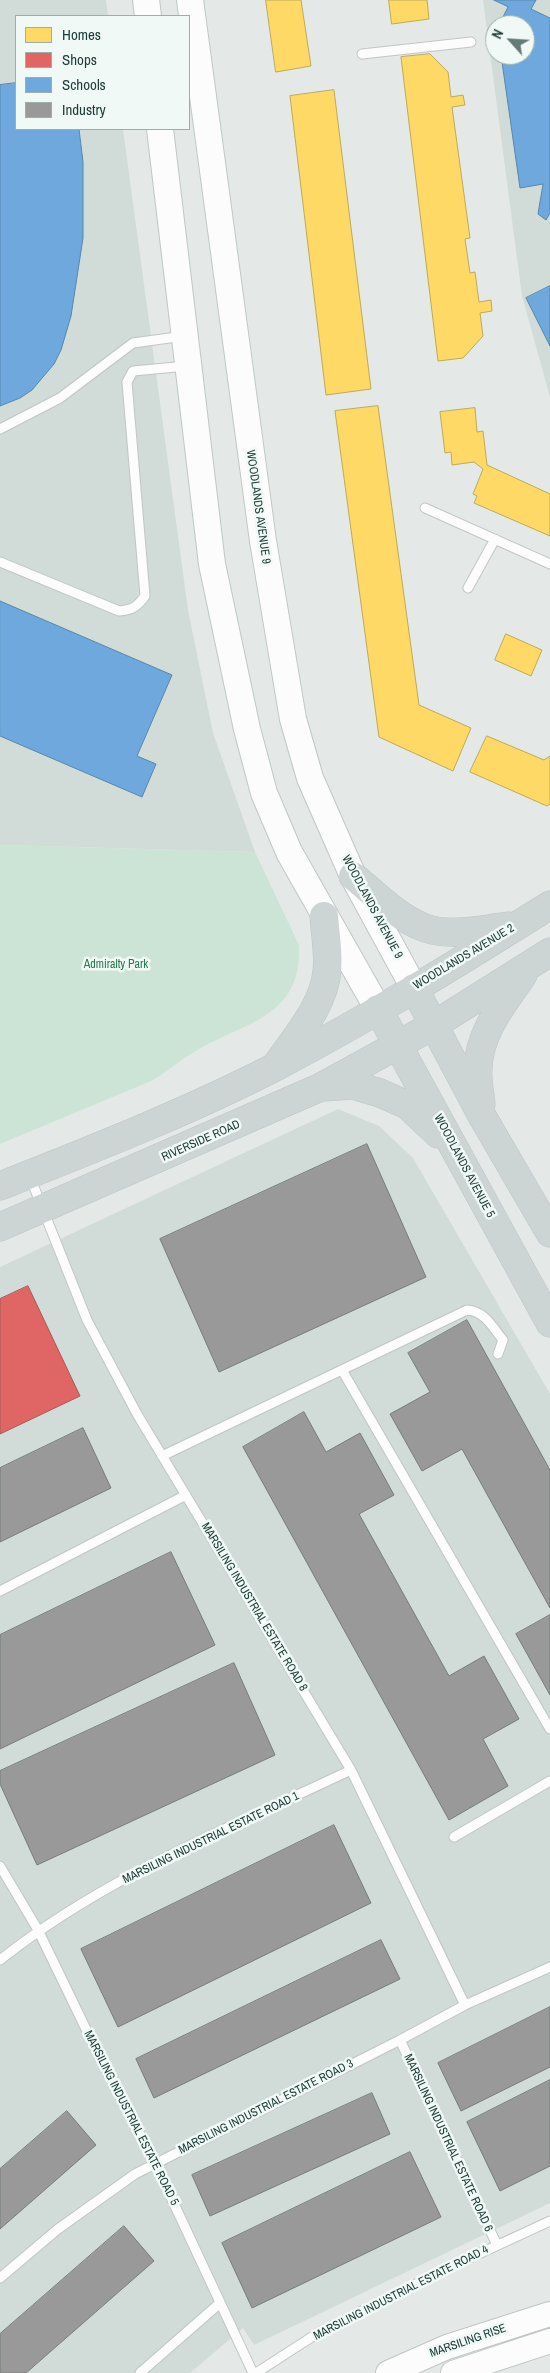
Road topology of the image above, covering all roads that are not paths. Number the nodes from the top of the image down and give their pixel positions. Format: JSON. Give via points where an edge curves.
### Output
{"nodes":[{"id":1,"x":146,"y":0,"type":"edge"},
{"id":2,"x":190,"y":0,"type":"edge"},
{"id":3,"x":148,"y":15,"type":"edge"},
{"id":4,"x":471,"y":42,"type":"dead end"},
{"id":5,"x":362,"y":54,"type":"dead end"},
{"id":6,"x":160,"y":130,"type":"edge"},
{"id":7,"x":184,"y":336,"type":"junction"},
{"id":8,"x":187,"y":366,"type":"junction"},
{"id":9,"x":0,"y":429,"type":"edge"},
{"id":10,"x":425,"y":508,"type":"dead end"},
{"id":11,"x":495,"y":539,"type":"junction"},
{"id":12,"x":0,"y":562,"type":"edge"},
{"id":13,"x":550,"y":564,"type":"edge"},
{"id":14,"x":468,"y":588,"type":"dead end"},
{"id":15,"x":353,"y":876,"type":"junction"},
{"id":16,"x":550,"y":905,"type":"edge"},
{"id":17,"x":324,"y":916,"type":"junction"},
{"id":18,"x":518,"y":925,"type":"junction"},
{"id":19,"x":541,"y":958,"type":"edge"},
{"id":20,"x":414,"y":988,"type":"junction"},
{"id":21,"x":378,"y":1010,"type":"junction"},
{"id":22,"x":434,"y":1025,"type":"junction"},
{"id":23,"x":399,"y":1046,"type":"junction"},
{"id":24,"x":276,"y":1066,"type":"junction"},
{"id":25,"x":321,"y":1087,"type":"junction"},
{"id":26,"x":482,"y":1116,"type":"junction"},
{"id":27,"x":457,"y":1152,"type":"junction"},
{"id":28,"x":29,"y":1174,"type":"junction"},
{"id":29,"x":0,"y":1186,"type":"edge"},
{"id":30,"x":42,"y":1210,"type":"junction"},
{"id":31,"x":0,"y":1227,"type":"edge"},
{"id":32,"x":550,"y":1233,"type":"edge"},
{"id":33,"x":550,"y":1323,"type":"edge"},
{"id":34,"x":498,"y":1354,"type":"dead end"},
{"id":35,"x":342,"y":1370,"type":"junction"},
{"id":36,"x":162,"y":1456,"type":"junction"},
{"id":37,"x":186,"y":1495,"type":"junction"},
{"id":38,"x":0,"y":1591,"type":"edge"},
{"id":39,"x":550,"y":1729,"type":"edge"},
{"id":40,"x":351,"y":1770,"type":"junction"},
{"id":41,"x":550,"y":1781,"type":"edge"},
{"id":42,"x":454,"y":1837,"type":"dead end"},
{"id":43,"x":0,"y":1866,"type":"edge"},
{"id":44,"x":38,"y":1930,"type":"junction"},
{"id":45,"x":0,"y":1960,"type":"edge"},
{"id":46,"x":550,"y":1967,"type":"edge"},
{"id":47,"x":465,"y":2005,"type":"junction"},
{"id":48,"x":400,"y":2040,"type":"junction"},
{"id":49,"x":155,"y":2163,"type":"junction"},
{"id":50,"x":550,"y":2221,"type":"edge"},
{"id":51,"x":497,"y":2245,"type":"junction"},
{"id":52,"x":0,"y":2278,"type":"edge"},
{"id":53,"x":220,"y":2303,"type":"junction"},
{"id":54,"x":550,"y":2314,"type":"edge"},
{"id":55,"x":550,"y":2341,"type":"edge"},
{"id":56,"x":140,"y":2373,"type":"edge"},
{"id":57,"x":254,"y":2373,"type":"edge"},
{"id":58,"x":388,"y":2373,"type":"edge"},
{"id":59,"x":453,"y":2373,"type":"edge"}],
"edges":[{"from":1,"to":3,"type":"main road"},
{"from":2,"to":15,"type":"main road","name":"WOODLANDS AVENUE 9","via":[[282,664],[310,778]]},
{"from":4,"to":5,"type":"lane"},
{"from":6,"to":7,"type":"main road"},
{"from":7,"to":8,"type":"main road"},
{"from":7,"to":9,"type":"lane","via":[[133,343],[60,398]]},
{"from":8,"to":12,"type":"lane","via":[[133,371],[127,382],[144,596],[139,605],[119,611]]},
{"from":8,"to":17,"type":"main road","via":[[212,564],[247,729],[264,793],[289,852]]},
{"from":10,"to":11,"type":"lane"},
{"from":11,"to":13,"type":"lane"},
{"from":11,"to":14,"type":"lane"},
{"from":15,"to":18,"type":"main road","via":[[397,912],[425,928],[458,932]]},
{"from":15,"to":20,"type":"main road","name":"WOODLANDS AVENUE 9"},
{"from":16,"to":18,"type":"main road","name":"WOODLANDS AVENUE 2"},
{"from":17,"to":21,"type":"main road"},
{"from":17,"to":24,"type":"main road","via":[[328,970],[325,985],[316,1008]]},
{"from":18,"to":20,"type":"main road","name":"WOODLANDS AVENUE 2"},
{"from":19,"to":22,"type":"main road"},
{"from":19,"to":26,"type":"main road","via":[[495,1014],[483,1038],[478,1069]]},
{"from":20,"to":21,"type":"main road","name":"WOODLANDS AVENUE 2"},
{"from":20,"to":22,"type":"main road"},
{"from":21,"to":23,"type":"main road","name":"WOODLANDS AVENUE 5"},
{"from":21,"to":24,"type":"main road"},
{"from":22,"to":23,"type":"main road"},
{"from":22,"to":26,"type":"main road"},
{"from":23,"to":25,"type":"main road","name":"RIVERSIDE ROAD"},
{"from":23,"to":27,"type":"main road","name":"WOODLANDS AVENUE 5"},
{"from":24,"to":28,"type":"main road","via":[[180,1111]]},
{"from":25,"to":27,"type":"main road","via":[[353,1086],[407,1105]]},
{"from":25,"to":30,"type":"main road","name":"RIVERSIDE ROAD"},
{"from":26,"to":32,"type":"main road"},
{"from":27,"to":33,"type":"main road","name":"WOODLANDS AVENUE 5"},
{"from":28,"to":29,"type":"main road"},
{"from":28,"to":30,"type":"lane","name":"MARSILING INDUSTRIAL ESTATE ROAD 8"},
{"from":30,"to":31,"type":"main road","name":"RIVERSIDE ROAD"},
{"from":30,"to":36,"type":"lane","name":"MARSILING INDUSTRIAL ESTATE ROAD 8","via":[[87,1320]]},
{"from":34,"to":35,"type":"lane","via":[[503,1340],[482,1314],[468,1310]]},
{"from":35,"to":36,"type":"lane"},
{"from":35,"to":39,"type":"lane"},
{"from":36,"to":37,"type":"lane","name":"MARSILING INDUSTRIAL ESTATE ROAD 8"},
{"from":37,"to":38,"type":"lane"},
{"from":37,"to":40,"type":"lane","name":"MARSILING INDUSTRIAL ESTATE ROAD 8"},
{"from":40,"to":44,"type":"lane","name":"MARSILING INDUSTRIAL ESTATE ROAD 1","via":[[147,1867]]},
{"from":40,"to":47,"type":"lane","name":"MARSILING INDUSTRIAL ESTATE ROAD 8"},
{"from":41,"to":42,"type":"lane"},
{"from":43,"to":44,"type":"lane","name":"MARSILING INDUSTRIAL ESTATE ROAD 5"},
{"from":44,"to":45,"type":"lane","name":"MARSILING INDUSTRIAL ESTATE ROAD 1"},
{"from":44,"to":49,"type":"lane","name":"MARSILING INDUSTRIAL ESTATE ROAD 5"},
{"from":46,"to":47,"type":"lane","name":"MARSILING INDUSTRIAL ESTATE ROAD 3"},
{"from":47,"to":48,"type":"lane","name":"MARSILING INDUSTRIAL ESTATE ROAD 3"},
{"from":48,"to":49,"type":"lane","name":"MARSILING INDUSTRIAL ESTATE ROAD 3"},
{"from":48,"to":51,"type":"lane","name":"MARSILING INDUSTRIAL ESTATE ROAD 6"},
{"from":49,"to":52,"type":"lane","name":"MARSILING INDUSTRIAL ESTATE ROAD 3","via":[[58,2229]]},
{"from":49,"to":53,"type":"lane","name":"MARSILING INDUSTRIAL ESTATE ROAD 5"},
{"from":50,"to":51,"type":"lane","name":"MARSILING INDUSTRIAL ESTATE ROAD 4"},
{"from":51,"to":57,"type":"lane","name":"MARSILING INDUSTRIAL ESTATE ROAD 4","via":[[318,2332]]},
{"from":53,"to":56,"type":"lane"},
{"from":53,"to":57,"type":"lane","name":"MARSILING INDUSTRIAL ESTATE ROAD 5"},
{"from":54,"to":58,"type":"street","name":"MARSILING RISE","via":[[447,2347]]},
{"from":55,"to":59,"type":"street","name":"MARSILING RISE"}]}
